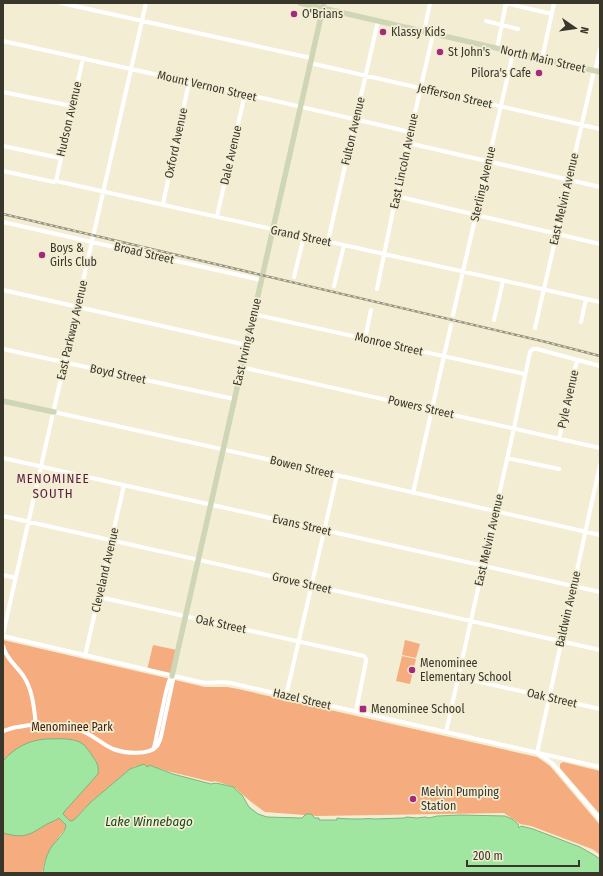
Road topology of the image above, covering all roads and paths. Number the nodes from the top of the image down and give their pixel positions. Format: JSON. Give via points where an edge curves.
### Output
{"nodes":[{"id":1,"x":61,"y":3,"type":"edge"},
{"id":2,"x":146,"y":3,"type":"edge"},
{"id":3,"x":300,"y":3,"type":"edge"},
{"id":4,"x":430,"y":3,"type":"edge"},
{"id":5,"x":506,"y":3,"type":"edge"},
{"id":6,"x":554,"y":3,"type":"edge"},
{"id":7,"x":323,"y":6,"type":"edge"},
{"id":8,"x":552,"y":14,"type":"junction"},
{"id":9,"x":142,"y":20,"type":"junction"},
{"id":10,"x":378,"y":21,"type":"junction"},
{"id":11,"x":486,"y":21,"type":"dead end"},
{"id":12,"x":502,"y":25,"type":"junction"},
{"id":13,"x":518,"y":29,"type":"dead end"},
{"id":14,"x":424,"y":32,"type":"junction"},
{"id":15,"x":433,"y":34,"type":"junction"},
{"id":16,"x":3,"y":41,"type":"edge"},
{"id":17,"x":497,"y":49,"type":"junction"},
{"id":18,"x":600,"y":49,"type":"edge"},
{"id":19,"x":513,"y":53,"type":"junction"},
{"id":20,"x":83,"y":58,"type":"junction"},
{"id":21,"x":542,"y":59,"type":"junction"},
{"id":22,"x":310,"y":61,"type":"junction"},
{"id":23,"x":131,"y":69,"type":"junction"},
{"id":24,"x":596,"y":71,"type":"edge"},
{"id":25,"x":365,"y":75,"type":"junction"},
{"id":26,"x":189,"y":82,"type":"junction"},
{"id":27,"x":420,"y":88,"type":"junction"},
{"id":28,"x":3,"y":92,"type":"edge"},
{"id":29,"x":245,"y":94,"type":"junction"},
{"id":30,"x":72,"y":106,"type":"junction"},
{"id":31,"x":501,"y":106,"type":"junction"},
{"id":32,"x":300,"y":107,"type":"junction"},
{"id":33,"x":355,"y":120,"type":"junction"},
{"id":34,"x":581,"y":125,"type":"junction"},
{"id":35,"x":600,"y":130,"type":"edge"},
{"id":36,"x":410,"y":132,"type":"junction"},
{"id":37,"x":408,"y":143,"type":"junction"},
{"id":38,"x":3,"y":146,"type":"edge"},
{"id":39,"x":60,"y":158,"type":"junction"},
{"id":40,"x":488,"y":161,"type":"junction"},
{"id":41,"x":3,"y":171,"type":"edge"},
{"id":42,"x":569,"y":180,"type":"junction"},
{"id":43,"x":56,"y":181,"type":"junction"},
{"id":44,"x":600,"y":187,"type":"edge"},
{"id":45,"x":104,"y":191,"type":"junction"},
{"id":46,"x":396,"y":196,"type":"junction"},
{"id":47,"x":163,"y":204,"type":"junction"},
{"id":48,"x":476,"y":215,"type":"junction"},
{"id":49,"x":218,"y":216,"type":"junction"},
{"id":50,"x":3,"y":222,"type":"edge"},
{"id":51,"x":272,"y":229,"type":"junction"},
{"id":52,"x":556,"y":234,"type":"junction"},
{"id":53,"x":304,"y":236,"type":"junction"},
{"id":54,"x":92,"y":241,"type":"junction"},
{"id":55,"x":328,"y":241,"type":"junction"},
{"id":56,"x":600,"y":244,"type":"edge"},
{"id":57,"x":344,"y":245,"type":"junction"},
{"id":58,"x":384,"y":254,"type":"junction"},
{"id":59,"x":463,"y":271,"type":"junction"},
{"id":60,"x":294,"y":277,"type":"dead end"},
{"id":61,"x":261,"y":280,"type":"junction"},
{"id":62,"x":503,"y":281,"type":"junction"},
{"id":63,"x":334,"y":286,"type":"dead end"},
{"id":64,"x":377,"y":289,"type":"dead end"},
{"id":65,"x":3,"y":290,"type":"edge"},
{"id":66,"x":544,"y":290,"type":"junction"},
{"id":67,"x":586,"y":299,"type":"junction"},
{"id":68,"x":600,"y":302,"type":"edge"},
{"id":69,"x":77,"y":307,"type":"junction"},
{"id":70,"x":371,"y":310,"type":"dead end"},
{"id":71,"x":253,"y":314,"type":"junction"},
{"id":72,"x":453,"y":315,"type":"dead end"},
{"id":73,"x":494,"y":320,"type":"dead end"},
{"id":74,"x":581,"y":322,"type":"dead end"},
{"id":75,"x":451,"y":325,"type":"dead end"},
{"id":76,"x":535,"y":328,"type":"dead end"},
{"id":77,"x":365,"y":339,"type":"junction"},
{"id":78,"x":246,"y":345,"type":"junction"},
{"id":79,"x":3,"y":348,"type":"edge"},
{"id":80,"x":444,"y":356,"type":"junction"},
{"id":81,"x":577,"y":360,"type":"junction"},
{"id":82,"x":64,"y":362,"type":"junction"},
{"id":83,"x":600,"y":366,"type":"edge"},
{"id":84,"x":241,"y":367,"type":"junction"},
{"id":85,"x":525,"y":374,"type":"junction"},
{"id":86,"x":234,"y":400,"type":"junction"},
{"id":87,"x":3,"y":401,"type":"edge"},
{"id":88,"x":432,"y":410,"type":"junction"},
{"id":89,"x":54,"y":412,"type":"junction"},
{"id":90,"x":514,"y":428,"type":"junction"},
{"id":91,"x":559,"y":439,"type":"junction"},
{"id":92,"x":600,"y":448,"type":"edge"},
{"id":93,"x":223,"y":449,"type":"junction"},
{"id":94,"x":3,"y":458,"type":"edge"},
{"id":95,"x":507,"y":458,"type":"junction"},
{"id":96,"x":600,"y":465,"type":"edge"},
{"id":97,"x":42,"y":466,"type":"junction"},
{"id":98,"x":559,"y":469,"type":"dead end"},
{"id":99,"x":336,"y":475,"type":"junction"},
{"id":100,"x":124,"y":485,"type":"junction"},
{"id":101,"x":413,"y":493,"type":"junction"},
{"id":102,"x":210,"y":504,"type":"junction"},
{"id":103,"x":495,"y":511,"type":"junction"},
{"id":104,"x":3,"y":516,"type":"edge"},
{"id":105,"x":28,"y":522,"type":"junction"},
{"id":106,"x":324,"y":530,"type":"junction"},
{"id":107,"x":586,"y":532,"type":"junction"},
{"id":108,"x":600,"y":535,"type":"edge"},
{"id":109,"x":112,"y":541,"type":"junction"},
{"id":110,"x":198,"y":560,"type":"junction"},
{"id":111,"x":483,"y":566,"type":"junction"},
{"id":112,"x":3,"y":576,"type":"edge"},
{"id":113,"x":16,"y":578,"type":"junction"},
{"id":114,"x":311,"y":586,"type":"junction"},
{"id":115,"x":574,"y":586,"type":"junction"},
{"id":116,"x":600,"y":592,"type":"edge"},
{"id":117,"x":99,"y":597,"type":"junction"},
{"id":118,"x":185,"y":616,"type":"junction"},
{"id":119,"x":470,"y":622,"type":"junction"},
{"id":120,"x":3,"y":635,"type":"edge"},
{"id":121,"x":298,"y":641,"type":"junction"},
{"id":122,"x":561,"y":642,"type":"junction"},
{"id":123,"x":3,"y":646,"type":"edge"},
{"id":124,"x":600,"y":650,"type":"edge"},
{"id":125,"x":85,"y":656,"type":"junction"},
{"id":126,"x":172,"y":676,"type":"junction"},
{"id":127,"x":458,"y":676,"type":"junction"},
{"id":128,"x":286,"y":696,"type":"junction"},
{"id":129,"x":549,"y":697,"type":"junction"},
{"id":130,"x":600,"y":709,"type":"edge"},
{"id":131,"x":356,"y":711,"type":"junction"},
{"id":132,"x":36,"y":725,"type":"junction"},
{"id":133,"x":3,"y":731,"type":"edge"},
{"id":134,"x":446,"y":732,"type":"junction"},
{"id":135,"x":537,"y":753,"type":"junction"},
{"id":136,"x":600,"y":767,"type":"edge"},
{"id":137,"x":600,"y":819,"type":"edge"}],
"edges":[{"from":1,"to":9,"type":"street","name":"Jefferson Street"},
{"from":2,"to":9,"type":"street","name":"East Parkway Avenue"},
{"from":3,"to":7,"type":"street","name":"North Main Street"},
{"from":4,"to":14,"type":"street"},
{"from":5,"to":8,"type":"street"},
{"from":5,"to":12,"type":"street"},
{"from":6,"to":8,"type":"street"},
{"from":7,"to":10,"type":"street","name":"North Main Street"},
{"from":7,"to":22,"type":"street","name":"East Irving Avenue"},
{"from":8,"to":21,"type":"street"},
{"from":9,"to":22,"type":"street","name":"Jefferson Street"},
{"from":9,"to":23,"type":"street","name":"East Parkway Avenue"},
{"from":10,"to":14,"type":"street","name":"North Main Street"},
{"from":10,"to":25,"type":"street","name":"Fulton Avenue"},
{"from":11,"to":12,"type":"street"},
{"from":12,"to":13,"type":"street"},
{"from":12,"to":17,"type":"street"},
{"from":14,"to":15,"type":"street","name":"North Main Street"},
{"from":15,"to":17,"type":"street","name":"North Main Street"},
{"from":15,"to":27,"type":"street","name":"East Lincoln Avenue"},
{"from":16,"to":20,"type":"street","name":"Mount Vernon Street"},
{"from":17,"to":19,"type":"street","name":"North Main Street"},
{"from":18,"to":24,"type":"street","name":"East Melvin Avenue"},
{"from":19,"to":21,"type":"street","name":"North Main Street"},
{"from":19,"to":31,"type":"street","name":"Sterling Avenue"},
{"from":20,"to":23,"type":"street","name":"Mount Vernon Street"},
{"from":20,"to":30,"type":"street","name":"Hudson Avenue"},
{"from":21,"to":24,"type":"street","name":"North Main Street"},
{"from":22,"to":25,"type":"street","name":"Jefferson Street"},
{"from":22,"to":32,"type":"street","name":"East Irving Avenue"},
{"from":23,"to":26,"type":"street","name":"Mount Vernon Street"},
{"from":23,"to":45,"type":"street","name":"East Parkway Avenue"},
{"from":24,"to":34,"type":"street","name":"East Melvin Avenue"},
{"from":25,"to":27,"type":"street","name":"Jefferson Street"},
{"from":25,"to":33,"type":"street","name":"Fulton Avenue"},
{"from":26,"to":29,"type":"street","name":"Mount Vernon Street"},
{"from":26,"to":47,"type":"street","name":"Oxford Avenue"},
{"from":27,"to":31,"type":"street","name":"Jefferson Street"},
{"from":27,"to":36,"type":"street","name":"East Lincoln Avenue"},
{"from":28,"to":30,"type":"street"},
{"from":29,"to":32,"type":"street","name":"Mount Vernon Street"},
{"from":29,"to":49,"type":"street","name":"Dale Avenue"},
{"from":30,"to":39,"type":"street","name":"Hudson Avenue"},
{"from":31,"to":34,"type":"street","name":"Jefferson Street"},
{"from":31,"to":40,"type":"street","name":"Sterling Avenue"},
{"from":32,"to":33,"type":"street","name":"Mount Vernon Street"},
{"from":32,"to":51,"type":"street","name":"East Irving Avenue"},
{"from":33,"to":36,"type":"street","name":"Mount Vernon Street"},
{"from":33,"to":55,"type":"street","name":"Fulton Avenue"},
{"from":34,"to":35,"type":"street","name":"Jefferson Street"},
{"from":34,"to":42,"type":"street","name":"East Melvin Avenue"},
{"from":36,"to":37,"type":"street","name":"East Lincoln Avenue"},
{"from":37,"to":40,"type":"street"},
{"from":37,"to":46,"type":"street","name":"East Lincoln Avenue"},
{"from":38,"to":39,"type":"street"},
{"from":39,"to":43,"type":"street","name":"Hudson Avenue"},
{"from":40,"to":42,"type":"street"},
{"from":40,"to":48,"type":"street","name":"Sterling Avenue"},
{"from":41,"to":43,"type":"street","name":"Grand Street"},
{"from":42,"to":44,"type":"street"},
{"from":42,"to":52,"type":"street","name":"East Melvin Avenue"},
{"from":43,"to":45,"type":"street","name":"Grand Street"},
{"from":45,"to":47,"type":"street","name":"Grand Street"},
{"from":45,"to":54,"type":"street","name":"East Parkway Avenue"},
{"from":46,"to":48,"type":"street"},
{"from":46,"to":58,"type":"street","name":"East Lincoln Avenue"},
{"from":47,"to":49,"type":"street","name":"Grand Street"},
{"from":48,"to":52,"type":"street"},
{"from":48,"to":59,"type":"street","name":"Sterling Avenue"},
{"from":49,"to":51,"type":"street","name":"Grand Street"},
{"from":50,"to":54,"type":"street","name":"Broad Street"},
{"from":51,"to":53,"type":"street","name":"Grand Street"},
{"from":51,"to":61,"type":"street","name":"East Irving Avenue"},
{"from":52,"to":56,"type":"street"},
{"from":52,"to":66,"type":"street","name":"East Melvin Avenue"},
{"from":53,"to":55,"type":"street","name":"Grand Street"},
{"from":53,"to":60,"type":"street"},
{"from":54,"to":61,"type":"street","name":"Broad Street"},
{"from":54,"to":69,"type":"street","name":"East Parkway Avenue"},
{"from":55,"to":57,"type":"street","name":"Grand Street"},
{"from":57,"to":58,"type":"street","name":"Grand Street"},
{"from":57,"to":63,"type":"street"},
{"from":58,"to":59,"type":"street","name":"Grand Street"},
{"from":58,"to":64,"type":"street","name":"East Lincoln Avenue"},
{"from":59,"to":62,"type":"street","name":"Grand Street"},
{"from":59,"to":72,"type":"street","name":"Sterling Avenue"},
{"from":61,"to":71,"type":"street","name":"East Irving Avenue"},
{"from":62,"to":66,"type":"street","name":"Grand Street"},
{"from":62,"to":73,"type":"street"},
{"from":65,"to":69,"type":"street"},
{"from":66,"to":67,"type":"street","name":"Grand Street"},
{"from":66,"to":76,"type":"street","name":"East Melvin Avenue"},
{"from":67,"to":68,"type":"street","name":"Grand Street"},
{"from":67,"to":74,"type":"street"},
{"from":69,"to":78,"type":"street"},
{"from":69,"to":82,"type":"street","name":"East Parkway Avenue"},
{"from":70,"to":77,"type":"street"},
{"from":71,"to":77,"type":"street","name":"Monroe Street"},
{"from":71,"to":78,"type":"street","name":"East Irving Avenue"},
{"from":75,"to":80,"type":"street"},
{"from":77,"to":80,"type":"street","name":"Monroe Street"},
{"from":78,"to":84,"type":"street","name":"East Irving Avenue"},
{"from":79,"to":82,"type":"street","name":"Boyd Street"},
{"from":80,"to":85,"type":"street","name":"Monroe Street"},
{"from":80,"to":88,"type":"street"},
{"from":81,"to":83,"type":"street"},
{"from":81,"to":85,"type":"street","name":"East Melvin Avenue","via":[[532,349]]},
{"from":81,"to":91,"type":"street","name":"Pyle Avenue"},
{"from":82,"to":86,"type":"street","name":"Boyd Street"},
{"from":82,"to":89,"type":"street","name":"East Parkway Avenue"},
{"from":84,"to":86,"type":"street","name":"East Irving Avenue"},
{"from":84,"to":88,"type":"street","name":"Powers Street"},
{"from":85,"to":90,"type":"street","name":"East Melvin Avenue"},
{"from":86,"to":93,"type":"street","name":"East Irving Avenue"},
{"from":87,"to":89,"type":"street","name":"Bowen Street"},
{"from":88,"to":90,"type":"street","name":"Powers Street"},
{"from":88,"to":101,"type":"street"},
{"from":89,"to":93,"type":"street","name":"Bowen Street"},
{"from":89,"to":97,"type":"street","name":"East Parkway Avenue"},
{"from":90,"to":91,"type":"street","name":"Powers Street"},
{"from":90,"to":95,"type":"street","name":"East Melvin Avenue"},
{"from":91,"to":92,"type":"street","name":"Powers Street"},
{"from":93,"to":99,"type":"street","name":"Bowen Street"},
{"from":93,"to":102,"type":"street","name":"East Irving Avenue"},
{"from":94,"to":97,"type":"street","name":"Evans Street"},
{"from":95,"to":98,"type":"street"},
{"from":95,"to":103,"type":"street","name":"East Melvin Avenue"},
{"from":96,"to":107,"type":"street","name":"Baldwin Avenue"},
{"from":97,"to":100,"type":"street","name":"Evans Street"},
{"from":97,"to":105,"type":"street","name":"East Parkway Avenue"},
{"from":99,"to":101,"type":"street","name":"Bowen Street"},
{"from":99,"to":106,"type":"street"},
{"from":100,"to":102,"type":"street","name":"Evans Street"},
{"from":100,"to":109,"type":"street","name":"Cleveland Avenue"},
{"from":101,"to":103,"type":"street","name":"Bowen Street"},
{"from":102,"to":106,"type":"street","name":"Evans Street"},
{"from":102,"to":110,"type":"street","name":"East Irving Avenue"},
{"from":103,"to":107,"type":"street","name":"Bowen Street"},
{"from":103,"to":111,"type":"street","name":"East Melvin Avenue"},
{"from":104,"to":105,"type":"street","name":"Grove Street"},
{"from":105,"to":109,"type":"street","name":"Grove Street"},
{"from":105,"to":113,"type":"street","name":"East Parkway Avenue"},
{"from":106,"to":111,"type":"street","name":"Evans Street"},
{"from":106,"to":114,"type":"street"},
{"from":107,"to":108,"type":"street","name":"Bowen Street"},
{"from":107,"to":115,"type":"street","name":"Baldwin Avenue"},
{"from":109,"to":110,"type":"street","name":"Grove Street"},
{"from":109,"to":117,"type":"street","name":"Cleveland Avenue"},
{"from":110,"to":114,"type":"street","name":"Grove Street"},
{"from":110,"to":118,"type":"street","name":"East Irving Avenue"},
{"from":111,"to":115,"type":"street","name":"Evans Street"},
{"from":111,"to":119,"type":"street","name":"East Melvin Avenue"},
{"from":112,"to":113,"type":"street"},
{"from":113,"to":120,"type":"street","name":"East Parkway Avenue"},
{"from":114,"to":119,"type":"street","name":"Grove Street"},
{"from":114,"to":121,"type":"street"},
{"from":115,"to":116,"type":"street","name":"Evans Street"},
{"from":115,"to":122,"type":"street","name":"Baldwin Avenue"},
{"from":117,"to":118,"type":"street","name":"Oak Street"},
{"from":117,"to":125,"type":"street","name":"Cleveland Avenue"},
{"from":118,"to":121,"type":"street","name":"Oak Street"},
{"from":118,"to":126,"type":"street","name":"East Irving Avenue"},
{"from":119,"to":122,"type":"street","name":"Grove Street"},
{"from":119,"to":127,"type":"street","name":"East Melvin Avenue"},
{"from":120,"to":125,"type":"street","name":"Hazel Street"},
{"from":121,"to":128,"type":"street"},
{"from":121,"to":131,"type":"street","name":"Oak Street","via":[[364,656],[366,663]]},
{"from":122,"to":124,"type":"street","name":"Grove Street"},
{"from":122,"to":129,"type":"street","name":"Baldwin Avenue"},
{"from":123,"to":132,"type":"street","via":[[8,658],[23,675],[30,689]]},
{"from":125,"to":126,"type":"street","name":"Hazel Street"},
{"from":126,"to":128,"type":"street","name":"Hazel Street","via":[[204,683],[231,683]]},
{"from":126,"to":132,"type":"street","name":"East Irving Avenue","via":[[161,737],[154,749],[147,752],[116,750],[81,730]]},
{"from":127,"to":129,"type":"street","name":"Oak Street"},
{"from":127,"to":134,"type":"street","name":"East Melvin Avenue"},
{"from":128,"to":131,"type":"street","name":"Hazel Street"},
{"from":129,"to":130,"type":"street","name":"Oak Street"},
{"from":129,"to":135,"type":"street","name":"Baldwin Avenue"},
{"from":131,"to":134,"type":"street","name":"Hazel Street"},
{"from":132,"to":133,"type":"street","via":[[18,726]]},
{"from":134,"to":135,"type":"street","name":"Hazel Street"},
{"from":135,"to":136,"type":"street","name":"Hazel Street"},
{"from":135,"to":137,"type":"street","via":[[553,764]]}]}
